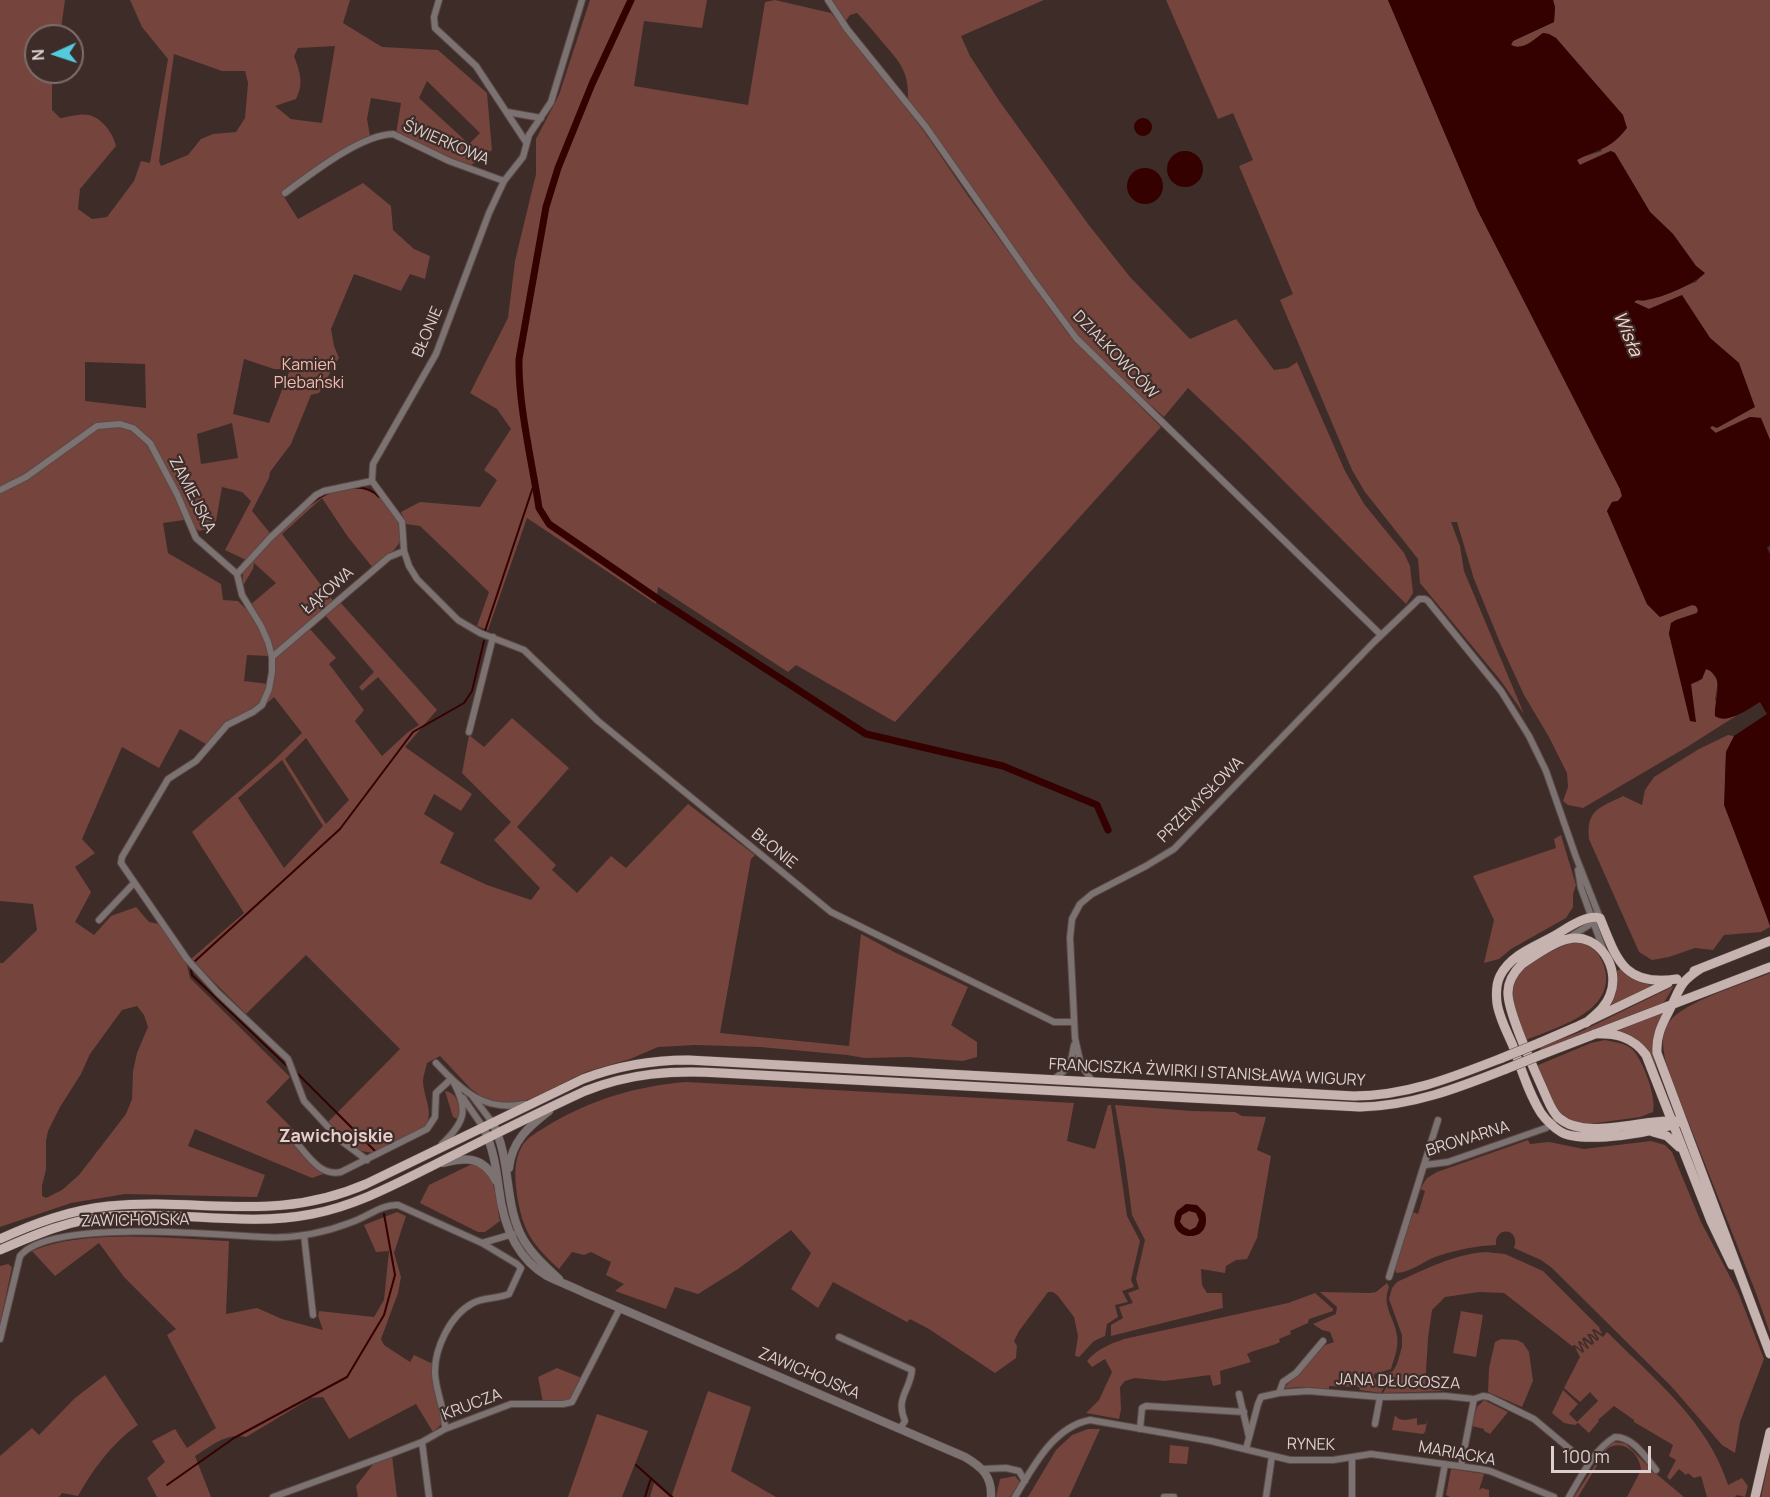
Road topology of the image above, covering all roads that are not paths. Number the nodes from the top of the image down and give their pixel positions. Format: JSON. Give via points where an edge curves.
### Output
{"nodes":[{"id":1,"x":439,"y":0,"type":"edge"},
{"id":2,"x":582,"y":0,"type":"edge"},
{"id":3,"x":828,"y":0,"type":"edge"},
{"id":4,"x":507,"y":112,"type":"junction"},
{"id":5,"x":541,"y":118,"type":"junction"},
{"id":6,"x":526,"y":142,"type":"junction"},
{"id":7,"x":504,"y":181,"type":"junction"},
{"id":8,"x":285,"y":193,"type":"dead end"},
{"id":9,"x":372,"y":481,"type":"junction"},
{"id":10,"x":0,"y":490,"type":"edge"},
{"id":11,"x":404,"y":551,"type":"junction"},
{"id":12,"x":237,"y":574,"type":"junction"},
{"id":13,"x":1381,"y":635,"type":"junction"},
{"id":14,"x":493,"y":637,"type":"junction"},
{"id":15,"x":272,"y":657,"type":"junction"},
{"id":16,"x":469,"y":732,"type":"dead end"},
{"id":17,"x":134,"y":883,"type":"junction"},
{"id":18,"x":1595,"y":919,"type":"junction"},
{"id":19,"x":99,"y":920,"type":"dead end"},
{"id":20,"x":1567,"y":939,"type":"junction"},
{"id":21,"x":1770,"y":941,"type":"edge"},
{"id":22,"x":1603,"y":951,"type":"junction"},
{"id":23,"x":1770,"y":967,"type":"edge"},
{"id":24,"x":1700,"y":969,"type":"junction"},
{"id":25,"x":1677,"y":979,"type":"junction"},
{"id":26,"x":1687,"y":999,"type":"junction"},
{"id":27,"x":1672,"y":1005,"type":"junction"},
{"id":28,"x":1665,"y":1017,"type":"junction"},
{"id":29,"x":1074,"y":1022,"type":"junction"},
{"id":30,"x":1586,"y":1023,"type":"junction"},
{"id":31,"x":1594,"y":1034,"type":"junction"},
{"id":32,"x":1075,"y":1038,"type":"junction"},
{"id":33,"x":436,"y":1063,"type":"dead end"},
{"id":34,"x":451,"y":1079,"type":"junction"},
{"id":35,"x":1053,"y":1080,"type":"junction"},
{"id":36,"x":1093,"y":1082,"type":"junction"},
{"id":37,"x":470,"y":1094,"type":"junction"},
{"id":38,"x":461,"y":1096,"type":"junction"},
{"id":39,"x":1663,"y":1096,"type":"junction"},
{"id":40,"x":531,"y":1103,"type":"junction"},
{"id":41,"x":560,"y":1103,"type":"junction"},
{"id":42,"x":1438,"y":1120,"type":"dead end"},
{"id":43,"x":1554,"y":1121,"type":"junction"},
{"id":44,"x":1675,"y":1122,"type":"junction"},
{"id":45,"x":487,"y":1124,"type":"junction"},
{"id":46,"x":1648,"y":1126,"type":"junction"},
{"id":47,"x":494,"y":1136,"type":"junction"},
{"id":48,"x":295,"y":1141,"type":"dead end"},
{"id":49,"x":437,"y":1149,"type":"junction"},
{"id":50,"x":1684,"y":1153,"type":"junction"},
{"id":51,"x":367,"y":1160,"type":"junction"},
{"id":52,"x":1425,"y":1165,"type":"junction"},
{"id":53,"x":430,"y":1167,"type":"junction"},
{"id":54,"x":508,"y":1179,"type":"junction"},
{"id":55,"x":498,"y":1185,"type":"junction"},
{"id":56,"x":519,"y":1231,"type":"junction"},
{"id":57,"x":304,"y":1235,"type":"junction"},
{"id":58,"x":510,"y":1235,"type":"junction"},
{"id":59,"x":0,"y":1239,"type":"edge"},
{"id":60,"x":482,"y":1244,"type":"junction"},
{"id":61,"x":0,"y":1250,"type":"edge"},
{"id":62,"x":1389,"y":1277,"type":"dead end"},
{"id":63,"x":560,"y":1281,"type":"junction"},
{"id":64,"x":1751,"y":1302,"type":"junction"},
{"id":65,"x":620,"y":1308,"type":"junction"},
{"id":66,"x":314,"y":1315,"type":"dead end"},
{"id":67,"x":839,"y":1338,"type":"dead end"},
{"id":68,"x":0,"y":1339,"type":"edge"},
{"id":69,"x":1323,"y":1341,"type":"dead end"},
{"id":70,"x":1770,"y":1354,"type":"edge"},
{"id":71,"x":1279,"y":1392,"type":"junction"},
{"id":72,"x":1239,"y":1394,"type":"dead end"},
{"id":73,"x":1380,"y":1396,"type":"junction"},
{"id":74,"x":1474,"y":1399,"type":"junction"},
{"id":75,"x":1244,"y":1412,"type":"junction"},
{"id":76,"x":1375,"y":1424,"type":"dead end"},
{"id":77,"x":445,"y":1428,"type":"junction"},
{"id":78,"x":900,"y":1429,"type":"junction"},
{"id":79,"x":1140,"y":1429,"type":"junction"},
{"id":80,"x":1770,"y":1432,"type":"edge"},
{"id":81,"x":1249,"y":1438,"type":"junction"},
{"id":82,"x":422,"y":1442,"type":"junction"},
{"id":83,"x":1246,"y":1449,"type":"junction"},
{"id":84,"x":1571,"y":1450,"type":"dead end"},
{"id":85,"x":1272,"y":1456,"type":"junction"},
{"id":86,"x":1352,"y":1458,"type":"junction"},
{"id":87,"x":1445,"y":1464,"type":"junction"},
{"id":88,"x":1461,"y":1466,"type":"junction"},
{"id":89,"x":983,"y":1469,"type":"junction"},
{"id":90,"x":1656,"y":1470,"type":"dead end"},
{"id":91,"x":1024,"y":1480,"type":"junction"},
{"id":92,"x":273,"y":1497,"type":"edge"},
{"id":93,"x":429,"y":1497,"type":"edge"},
{"id":94,"x":991,"y":1497,"type":"edge"},
{"id":95,"x":1015,"y":1497,"type":"edge"},
{"id":96,"x":1164,"y":1497,"type":"edge"},
{"id":97,"x":1174,"y":1497,"type":"edge"},
{"id":98,"x":1266,"y":1497,"type":"edge"},
{"id":99,"x":1352,"y":1497,"type":"edge"},
{"id":100,"x":1439,"y":1497,"type":"edge"},
{"id":101,"x":1554,"y":1497,"type":"edge"},
{"id":102,"x":1569,"y":1497,"type":"edge"},
{"id":103,"x":1755,"y":1497,"type":"edge"}],
"edges":[{"from":1,"to":4,"type":"street","via":[[435,28],[472,62]]},
{"from":2,"to":5,"type":"street","name":"BŁONIE","via":[[551,102]]},
{"from":3,"to":13,"type":"street","name":"DZIAŁKOWCÓW","via":[[926,126],[1072,333]]},
{"from":4,"to":5,"type":"street"},
{"from":4,"to":6,"type":"street"},
{"from":5,"to":6,"type":"street","name":"BŁONIE"},
{"from":6,"to":7,"type":"street","name":"BŁONIE","via":[[523,157]]},
{"from":7,"to":8,"type":"street","name":"ŚWIERKOWA","via":[[388,135],[371,139],[327,162]]},
{"from":7,"to":9,"type":"street","name":"BŁONIE","via":[[436,354],[375,458]]},
{"from":9,"to":11,"type":"street","name":"BŁONIE","via":[[400,517]]},
{"from":9,"to":12,"type":"street","via":[[316,495]]},
{"from":10,"to":12,"type":"street","name":"ZAMIEJSKA","via":[[26,477],[98,426],[120,424],[150,443],[196,538]]},
{"from":11,"to":14,"type":"street","name":"BŁONIE","via":[[412,572],[450,613],[470,628]]},
{"from":11,"to":15,"type":"street","name":"ŁĄKOWA","via":[[389,557]]},
{"from":12,"to":15,"type":"street","via":[[242,595],[261,626]]},
{"from":13,"to":18,"type":"street","name":"PRZEMYSŁOWA","via":[[1422,598],[1476,659],[1520,719],[1546,771]]},
{"from":13,"to":29,"type":"street","name":"PRZEMYSŁOWA","via":[[1174,849],[1099,889],[1080,904],[1072,919],[1070,938]]},
{"from":14,"to":16,"type":"street"},
{"from":14,"to":29,"type":"street","name":"BŁONIE","via":[[533,657],[598,721],[831,912],[1054,1022]]},
{"from":15,"to":17,"type":"street","via":[[271,680],[262,705],[227,725],[196,761],[168,779],[158,793],[121,860]]},
{"from":17,"to":19,"type":"street"},
{"from":17,"to":51,"type":"street","via":[[187,959],[288,1059],[304,1101],[340,1140]]},
{"from":18,"to":20,"type":"street"},
{"from":18,"to":22,"type":"street"},
{"from":18,"to":25,"type":"main road","via":[[1625,969],[1650,981]]},
{"from":18,"to":43,"type":"main road","via":[[1517,956],[1505,967],[1497,985],[1502,1018],[1533,1098]]},
{"from":20,"to":22,"type":"main road","via":[[1585,939]]},
{"from":20,"to":43,"type":"main road","via":[[1522,964],[1508,992]]},
{"from":21,"to":24,"type":"main road","name":"FRANCISZKA ŻWIRKI I STANISŁAWA WIGURY"},
{"from":22,"to":30,"type":"main road","via":[[1612,971],[1612,990],[1605,1005]]},
{"from":23,"to":26,"type":"main road","name":"FRANCISZKA ŻWIRKI I STANISŁAWA WIGURY"},
{"from":24,"to":25,"type":"main road","name":"FRANCISZKA ŻWIRKI I STANISŁAWA WIGURY"},
{"from":24,"to":27,"type":"main road","via":[[1683,982]]},
{"from":25,"to":30,"type":"main road","name":"FRANCISZKA ŻWIRKI I STANISŁAWA WIGURY"},
{"from":26,"to":27,"type":"main road","name":"FRANCISZKA ŻWIRKI I STANISŁAWA WIGURY"},
{"from":26,"to":28,"type":"main road"},
{"from":27,"to":28,"type":"main road"},
{"from":27,"to":31,"type":"main road","name":"FRANCISZKA ŻWIRKI I STANISŁAWA WIGURY"},
{"from":28,"to":44,"type":"main road","via":[[1657,1053]]},
{"from":29,"to":32,"type":"street","name":"PRZEMYSŁOWA"},
{"from":30,"to":36,"type":"main road","name":"FRANCISZKA ŻWIRKI I STANISŁAWA WIGURY","bridge":true,"via":[[1420,1088],[1372,1096]]},
{"from":31,"to":39,"type":"main road","via":[[1618,1035],[1638,1046],[1648,1059]]},
{"from":31,"to":41,"type":"main road","name":"FRANCISZKA ŻWIRKI I STANISŁAWA WIGURY","bridge":true,"via":[[1434,1096],[1375,1107],[688,1071],[626,1078]]},
{"from":32,"to":35,"type":"street","via":[[1070,1066]]},
{"from":32,"to":36,"type":"street","via":[[1081,1065]]},
{"from":33,"to":34,"type":"street"},
{"from":34,"to":37,"type":"street"},
{"from":34,"to":38,"type":"street"},
{"from":34,"to":51,"type":"street","via":[[436,1093],[435,1117],[427,1129]]},
{"from":35,"to":36,"type":"main road","name":"FRANCISZKA ŻWIRKI I STANISŁAWA WIGURY"},
{"from":35,"to":40,"type":"main road","name":"FRANCISZKA ŻWIRKI I STANISŁAWA WIGURY","via":[[666,1060],[608,1070]]},
{"from":37,"to":40,"type":"street","via":[[500,1106]]},
{"from":37,"to":45,"type":"street"},
{"from":38,"to":45,"type":"street"},
{"from":38,"to":49,"type":"street","via":[[461,1122]]},
{"from":39,"to":44,"type":"main road"},
{"from":39,"to":46,"type":"main road","via":[[1660,1113]]},
{"from":40,"to":45,"type":"main road","name":"FRANCISZKA ŻWIRKI I STANISŁAWA WIGURY"},
{"from":41,"to":47,"type":"main road","name":"FRANCISZKA ŻWIRKI I STANISŁAWA WIGURY"},
{"from":41,"to":54,"type":"street","via":[[522,1133],[511,1156]]},
{"from":42,"to":52,"type":"street"},
{"from":43,"to":46,"type":"main road","via":[[1560,1132],[1579,1138]]},
{"from":43,"to":52,"type":"street","name":"BROWARNA","via":[[1546,1128],[1448,1162]]},
{"from":44,"to":46,"type":"main road"},
{"from":44,"to":50,"type":"main road"},
{"from":44,"to":64,"type":"main road","via":[[1725,1229]]},
{"from":45,"to":47,"type":"street","name":"ZAWICHOJSKA"},
{"from":45,"to":49,"type":"main road","name":"FRANCISZKA ŻWIRKI I STANISŁAWA WIGURY"},
{"from":46,"to":50,"type":"main road","via":[[1667,1136]]},
{"from":47,"to":53,"type":"main road","name":"FRANCISZKA ŻWIRKI I STANISŁAWA WIGURY"},
{"from":47,"to":54,"type":"street","name":"ZAWICHOJSKA"},
{"from":47,"to":55,"type":"street","name":"ZAWICHOJSKA"},
{"from":48,"to":51,"type":"street","via":[[316,1164],[331,1173]]},
{"from":49,"to":59,"type":"main road","name":"FRANCISZKA ŻWIRKI I STANISŁAWA WIGURY","via":[[358,1187],[313,1202],[256,1208],[102,1207],[54,1217]]},
{"from":50,"to":64,"type":"main road","via":[[1711,1221]]},
{"from":52,"to":62,"type":"street","name":"BROWARNA"},
{"from":53,"to":55,"type":"street","via":[[474,1160],[488,1168]]},
{"from":53,"to":61,"type":"main road","name":"FRANCISZKA ŻWIRKI I STANISŁAWA WIGURY","via":[[362,1199],[314,1214],[264,1219],[108,1216],[60,1226]]},
{"from":54,"to":56,"type":"street","name":"ZAWICHOJSKA"},
{"from":55,"to":58,"type":"street","name":"ZAWICHOJSKA"},
{"from":56,"to":58,"type":"street"},
{"from":56,"to":63,"type":"street","name":"ZAWICHOJSKA","via":[[531,1251]]},
{"from":57,"to":60,"type":"street","name":"ZAWICHOJSKA","via":[[351,1223],[393,1204]]},
{"from":57,"to":66,"type":"street"},
{"from":57,"to":68,"type":"street","name":"ZAWICHOJSKA","via":[[100,1232],[36,1245],[20,1256]]},
{"from":58,"to":60,"type":"street"},
{"from":58,"to":63,"type":"street","name":"ZAWICHOJSKA","via":[[532,1265]]},
{"from":60,"to":77,"type":"street","name":"ZAWICHOJSKA","via":[[518,1264],[521,1271],[508,1294],[469,1305],[445,1334],[435,1374]]},
{"from":63,"to":65,"type":"street","name":"ZAWICHOJSKA"},
{"from":64,"to":70,"type":"main road"},
{"from":65,"to":77,"type":"street","name":"KRUCZA","via":[[572,1402],[511,1404]]},
{"from":65,"to":78,"type":"street","name":"ZAWICHOJSKA"},
{"from":67,"to":78,"type":"street","via":[[912,1370],[900,1402],[905,1421]]},
{"from":69,"to":71,"type":"street","via":[[1296,1373],[1283,1382]]},
{"from":71,"to":73,"type":"street","name":"JANA DŁUGOSZA"},
{"from":71,"to":81,"type":"street","via":[[1259,1400]]},
{"from":72,"to":75,"type":"street"},
{"from":73,"to":74,"type":"street","name":"JANA DŁUGOSZA"},
{"from":73,"to":76,"type":"street"},
{"from":74,"to":84,"type":"street","name":"JANA DŁUGOSZA","via":[[1489,1397],[1534,1419]]},
{"from":74,"to":88,"type":"street"},
{"from":75,"to":79,"type":"street","via":[[1146,1406],[1142,1408]]},
{"from":75,"to":81,"type":"street"},
{"from":77,"to":82,"type":"street","name":"KRUCZA"},
{"from":78,"to":89,"type":"street","name":"ZAWICHOJSKA"},
{"from":79,"to":83,"type":"street"},
{"from":79,"to":91,"type":"street","via":[[1090,1420],[1074,1424],[1052,1442]]},
{"from":80,"to":103,"type":"main road"},
{"from":81,"to":83,"type":"street"},
{"from":82,"to":92,"type":"street","name":"KRUCZA"},
{"from":82,"to":93,"type":"street"},
{"from":83,"to":85,"type":"street"},
{"from":85,"to":86,"type":"street","name":"RYNEK","via":[[1312,1461]]},
{"from":85,"to":98,"type":"street","name":"RYNEK"},
{"from":86,"to":87,"type":"street","name":"MARIACKA","via":[[1380,1454]]},
{"from":86,"to":99,"type":"street","name":"RYNEK"},
{"from":87,"to":88,"type":"street","name":"MARIACKA"},
{"from":87,"to":100,"type":"street"},
{"from":88,"to":101,"type":"street","name":"MARIACKA","via":[[1490,1471]]},
{"from":89,"to":91,"type":"street","name":"ZAWICHOJSKA","via":[[1019,1471]]},
{"from":89,"to":94,"type":"street","via":[[991,1484]]},
{"from":90,"to":102,"type":"street","via":[[1634,1445],[1615,1437],[1589,1465]]},
{"from":91,"to":95,"type":"street"},
{"from":96,"to":97,"type":"street"}]}
